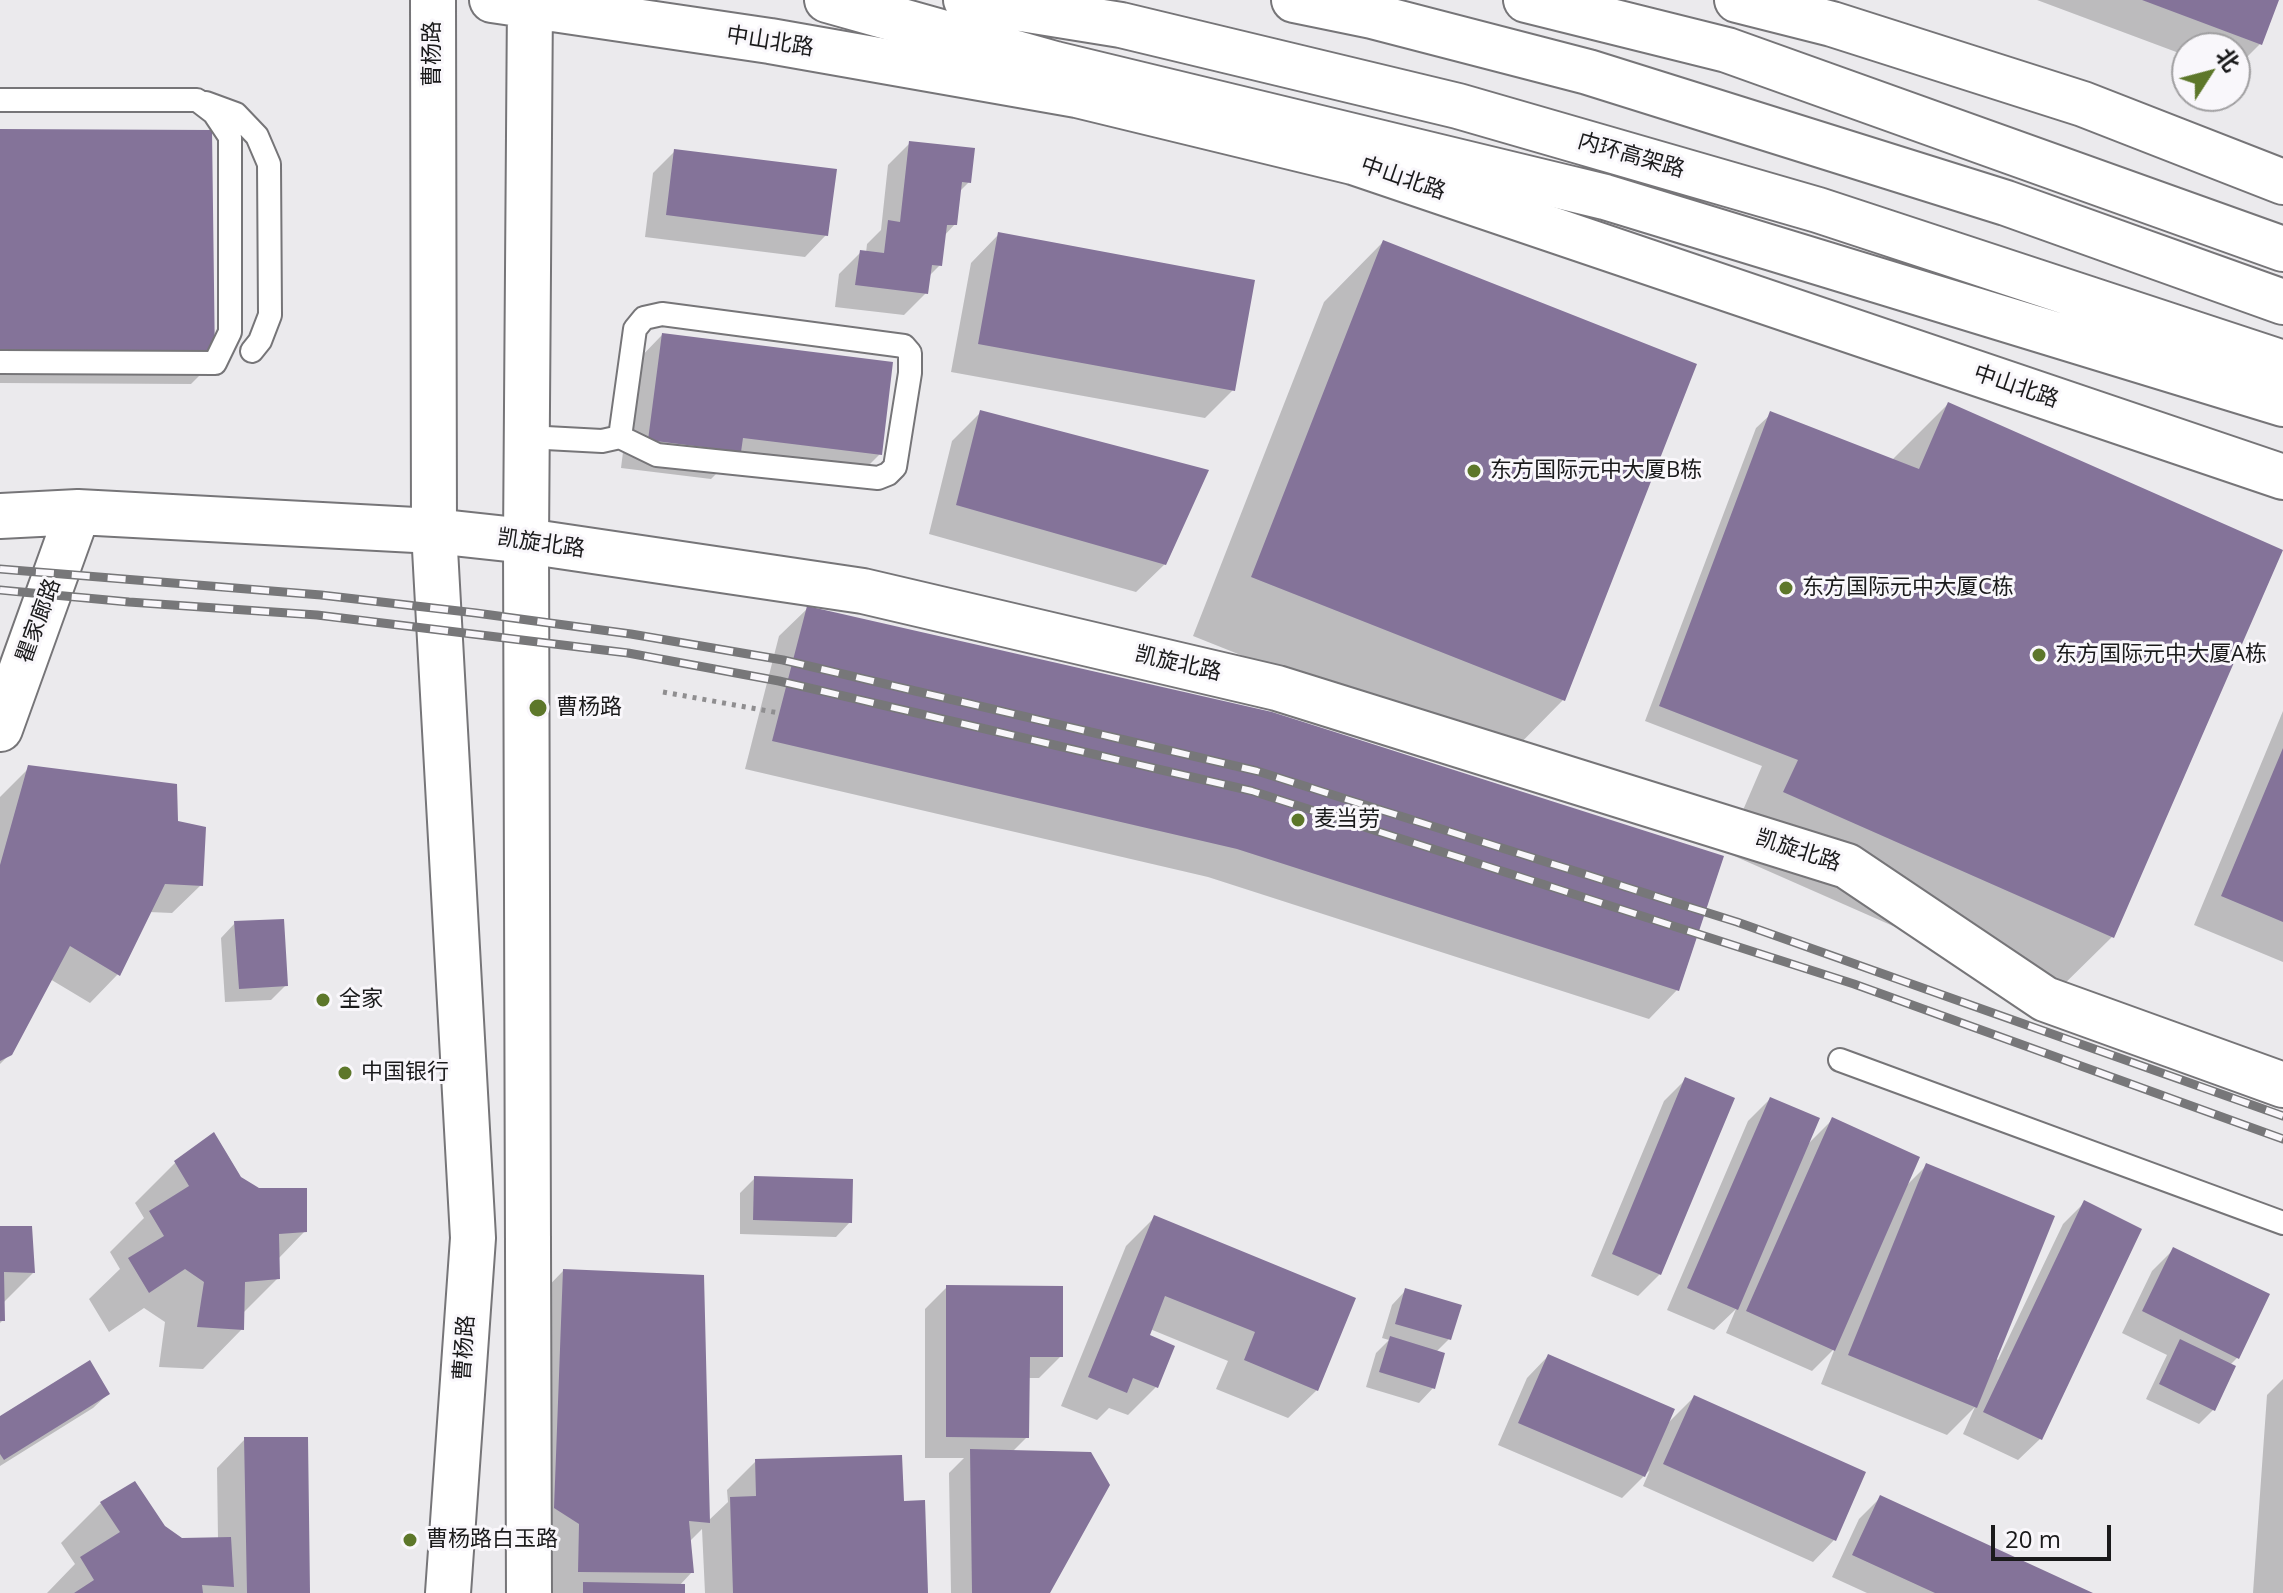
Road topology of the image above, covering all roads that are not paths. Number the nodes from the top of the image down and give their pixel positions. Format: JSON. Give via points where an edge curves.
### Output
{"nodes":[{"id":1,"x":433,"y":0,"type":"edge"},
{"id":2,"x":827,"y":0,"type":"edge"},
{"id":3,"x":966,"y":0,"type":"edge"},
{"id":4,"x":1294,"y":0,"type":"edge"},
{"id":5,"x":1526,"y":0,"type":"edge"},
{"id":6,"x":1737,"y":0,"type":"edge"},
{"id":7,"x":517,"y":2,"type":"edge"},
{"id":8,"x":0,"y":100,"type":"edge"},
{"id":9,"x":197,"y":100,"type":"junction"},
{"id":10,"x":2283,"y":182,"type":"edge"},
{"id":11,"x":2283,"y":249,"type":"edge"},
{"id":12,"x":2283,"y":302,"type":"edge"},
{"id":13,"x":252,"y":351,"type":"dead end"},
{"id":14,"x":0,"y":362,"type":"edge"},
{"id":15,"x":2283,"y":363,"type":"edge"},
{"id":16,"x":2283,"y":404,"type":"edge"},
{"id":17,"x":527,"y":437,"type":"junction"},
{"id":18,"x":620,"y":437,"type":"junction"},
{"id":19,"x":2283,"y":477,"type":"edge"},
{"id":20,"x":78,"y":512,"type":"junction"},
{"id":21,"x":0,"y":516,"type":"edge"},
{"id":22,"x":434,"y":531,"type":"junction"},
{"id":23,"x":526,"y":541,"type":"junction"},
{"id":24,"x":0,"y":729,"type":"edge"},
{"id":25,"x":1840,"y":1060,"type":"dead end"},
{"id":26,"x":2283,"y":1085,"type":"edge"},
{"id":27,"x":2283,"y":1223,"type":"edge"},
{"id":28,"x":448,"y":1593,"type":"edge"},
{"id":29,"x":529,"y":1593,"type":"edge"}],
"edges":[{"from":1,"to":22,"type":"main road","name":"曹杨路"},
{"from":2,"to":16,"type":"main road","via":[[1055,64],[1605,197]]},
{"from":3,"to":15,"type":"main road","name":"内环高架路","via":[[1121,25],[1458,106],[1818,210]]},
{"from":4,"to":12,"type":"main road","via":[[1588,72],[2006,203]]},
{"from":5,"to":11,"type":"main road","via":[[1727,50]]},
{"from":6,"to":10,"type":"main road","via":[[1832,24],[2083,104]]},
{"from":7,"to":17,"type":"main road"},
{"from":7,"to":19,"type":"main road","name":"中山北路","via":[[1077,95],[1353,162]]},
{"from":8,"to":9,"type":"lane"},
{"from":9,"to":13,"type":"lane","via":[[236,114],[257,136],[269,164],[270,315]]},
{"from":9,"to":14,"type":"lane","via":[[214,113],[230,137],[230,332],[215,363]]},
{"from":17,"to":18,"type":"lane"},
{"from":17,"to":23,"type":"main road"},
{"from":18,"to":18,"type":"lane","via":[[635,329],[644,318],[662,314],[904,346],[910,353],[895,467],[878,478],[657,455]]},
{"from":20,"to":21,"type":"main road","name":"凯旋北路"},
{"from":20,"to":22,"type":"main road","name":"凯旋北路"},
{"from":20,"to":24,"type":"main road","name":"瞿家廊路"},
{"from":22,"to":23,"type":"main road","name":"凯旋北路"},
{"from":22,"to":28,"type":"main road","name":"曹杨路","via":[[473,1238]]},
{"from":23,"to":26,"type":"main road","name":"凯旋北路","via":[[863,591],[1292,692],[1847,866],[2045,999]]},
{"from":23,"to":29,"type":"main road"},
{"from":25,"to":27,"type":"lane"}]}
